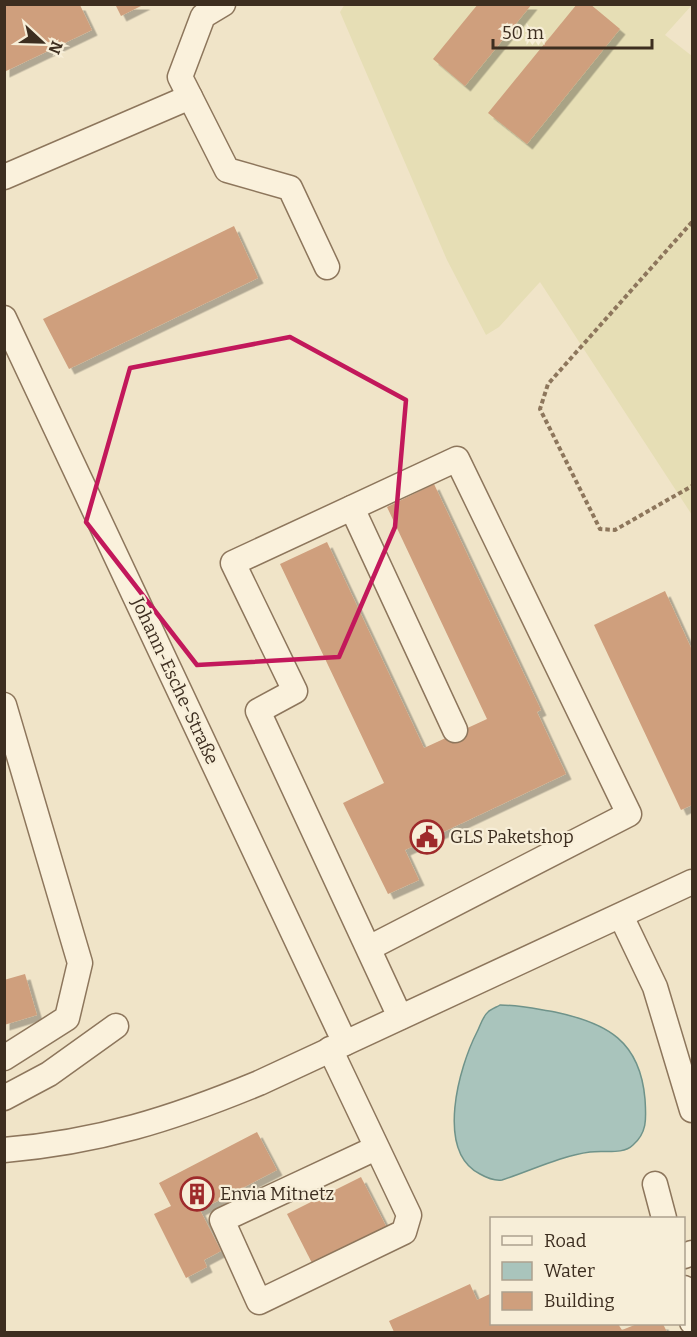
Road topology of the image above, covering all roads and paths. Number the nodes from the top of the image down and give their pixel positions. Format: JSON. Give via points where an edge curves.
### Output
{"nodes":[{"id":1,"x":223,"y":4,"type":"edge"},
{"id":2,"x":190,"y":96,"type":"junction"},
{"id":3,"x":4,"y":177,"type":"edge"},
{"id":4,"x":693,"y":222,"type":"edge"},
{"id":5,"x":327,"y":267,"type":"dead end"},
{"id":6,"x":4,"y":318,"type":"edge"},
{"id":7,"x":693,"y":486,"type":"edge"},
{"id":8,"x":352,"y":508,"type":"junction"},
{"id":9,"x":4,"y":705,"type":"edge"},
{"id":10,"x":455,"y":730,"type":"dead end"},
{"id":11,"x":693,"y":882,"type":"edge"},
{"id":12,"x":621,"y":916,"type":"junction"},
{"id":13,"x":369,"y":948,"type":"junction"},
{"id":14,"x":400,"y":1017,"type":"junction"},
{"id":15,"x":116,"y":1026,"type":"dead end"},
{"id":16,"x":338,"y":1046,"type":"junction"},
{"id":17,"x":4,"y":1058,"type":"edge"},
{"id":18,"x":4,"y":1098,"type":"edge"},
{"id":19,"x":693,"y":1110,"type":"edge"},
{"id":20,"x":376,"y":1148,"type":"junction"},
{"id":21,"x":4,"y":1150,"type":"edge"},
{"id":22,"x":655,"y":1184,"type":"dead end"},
{"id":23,"x":664,"y":1217,"type":"edge"},
{"id":24,"x":685,"y":1292,"type":"edge"},
{"id":25,"x":693,"y":1322,"type":"edge"}],
"edges":[{"from":1,"to":2,"type":"street","via":[[203,16],[180,77]]},
{"from":2,"to":3,"type":"street"},
{"from":2,"to":5,"type":"street","via":[[227,170],[290,188]]},
{"from":4,"to":7,"type":"path","via":[[548,384],[540,409],[600,528],[615,530]]},
{"from":6,"to":16,"type":"street","name":"Johann-Esche-Straße"},
{"from":8,"to":10,"type":"street"},
{"from":8,"to":13,"type":"street","via":[[233,563],[295,691],[258,711]]},
{"from":8,"to":13,"type":"street","via":[[457,459],[629,814]]},
{"from":9,"to":17,"type":"street","via":[[80,963],[67,1018]]},
{"from":11,"to":12,"type":"street"},
{"from":12,"to":14,"type":"street"},
{"from":12,"to":19,"type":"street","via":[[655,987]]},
{"from":13,"to":14,"type":"street"},
{"from":14,"to":16,"type":"street"},
{"from":15,"to":18,"type":"street","via":[[49,1074]]},
{"from":16,"to":20,"type":"street","name":"Johann-Esche-Straße"},
{"from":16,"to":21,"type":"street","via":[[259,1083],[156,1123],[103,1136]]},
{"from":20,"to":20,"type":"street","name":"Johann-Esche-Straße","via":[[409,1215],[404,1232],[259,1302],[222,1220]]},
{"from":22,"to":23,"type":"street"},
{"from":24,"to":25,"type":"street"}]}
